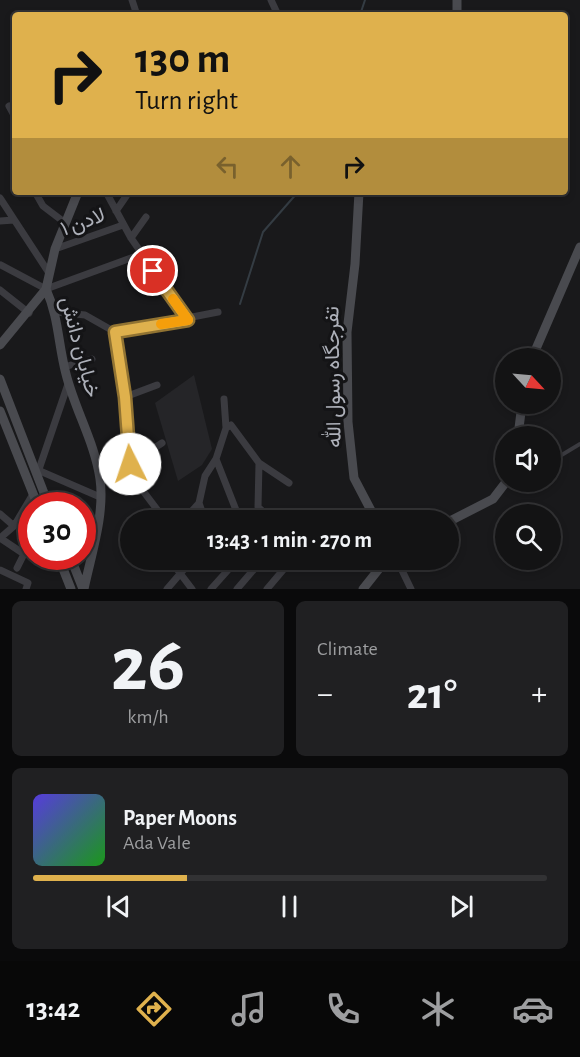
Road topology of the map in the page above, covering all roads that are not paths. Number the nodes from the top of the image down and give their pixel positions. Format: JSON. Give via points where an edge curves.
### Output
{"nodes":[{"id":1,"x":9,"y":106,"type":"dead end"},
{"id":2,"x":12,"y":112,"type":"edge"},
{"id":3,"x":37,"y":195,"type":"edge"},
{"id":4,"x":75,"y":195,"type":"edge"},
{"id":5,"x":108,"y":195,"type":"edge"},
{"id":6,"x":127,"y":195,"type":"edge"},
{"id":7,"x":359,"y":195,"type":"edge"},
{"id":8,"x":0,"y":198,"type":"edge"},
{"id":9,"x":116,"y":211,"type":"junction"},
{"id":10,"x":146,"y":217,"type":"dead end"},
{"id":11,"x":14,"y":220,"type":"junction"},
{"id":12,"x":0,"y":221,"type":"edge"},
{"id":13,"x":64,"y":222,"type":"junction"},
{"id":14,"x":123,"y":225,"type":"junction"},
{"id":15,"x":131,"y":238,"type":"junction"},
{"id":16,"x":580,"y":247,"type":"edge"},
{"id":17,"x":55,"y":249,"type":"junction"},
{"id":18,"x":142,"y":254,"type":"junction"},
{"id":19,"x":1,"y":265,"type":"edge"},
{"id":20,"x":49,"y":273,"type":"junction"},
{"id":21,"x":46,"y":289,"type":"junction"},
{"id":22,"x":0,"y":290,"type":"edge"},
{"id":23,"x":56,"y":312,"type":"junction"},
{"id":24,"x":218,"y":312,"type":"dead end"},
{"id":25,"x":29,"y":313,"type":"junction"},
{"id":26,"x":188,"y":320,"type":"junction"},
{"id":27,"x":115,"y":332,"type":"junction"},
{"id":28,"x":0,"y":345,"type":"edge"},
{"id":29,"x":536,"y":348,"type":"edge"},
{"id":30,"x":92,"y":359,"type":"dead end"},
{"id":31,"x":64,"y":367,"type":"junction"},
{"id":32,"x":0,"y":380,"type":"edge"},
{"id":33,"x":68,"y":384,"type":"junction"},
{"id":34,"x":157,"y":385,"type":"dead end"},
{"id":35,"x":125,"y":397,"type":"junction"},
{"id":36,"x":224,"y":399,"type":"dead end"},
{"id":37,"x":0,"y":411,"type":"edge"},
{"id":38,"x":226,"y":428,"type":"junction"},
{"id":39,"x":20,"y":431,"type":"junction"},
{"id":40,"x":9,"y":436,"type":"junction"},
{"id":41,"x":162,"y":443,"type":"dead end"},
{"id":42,"x":580,"y":444,"type":"edge"},
{"id":43,"x":561,"y":455,"type":"edge"},
{"id":44,"x":216,"y":459,"type":"junction"},
{"id":45,"x":260,"y":463,"type":"junction"},
{"id":46,"x":130,"y":464,"type":"junction"},
{"id":47,"x":38,"y":473,"type":"junction"},
{"id":48,"x":289,"y":483,"type":"dead end"},
{"id":49,"x":32,"y":492,"type":"edge"},
{"id":50,"x":44,"y":492,"type":"edge"},
{"id":51,"x":498,"y":492,"type":"edge"},
{"id":52,"x":100,"y":497,"type":"junction"},
{"id":53,"x":199,"y":503,"type":"junction"},
{"id":54,"x":158,"y":510,"type":"edge"},
{"id":55,"x":193,"y":510,"type":"edge"},
{"id":56,"x":201,"y":510,"type":"edge"},
{"id":57,"x":236,"y":510,"type":"dead end"},
{"id":58,"x":261,"y":510,"type":"edge"},
{"id":59,"x":371,"y":510,"type":"edge"},
{"id":60,"x":0,"y":514,"type":"edge"},
{"id":61,"x":459,"y":516,"type":"edge"},
{"id":62,"x":18,"y":519,"type":"edge"},
{"id":63,"x":14,"y":526,"type":"junction"},
{"id":64,"x":0,"y":538,"type":"edge"},
{"id":65,"x":17,"y":568,"type":"dead end"},
{"id":66,"x":0,"y":570,"type":"edge"},
{"id":67,"x":64,"y":570,"type":"edge"},
{"id":68,"x":76,"y":570,"type":"edge"},
{"id":69,"x":177,"y":570,"type":"edge"},
{"id":70,"x":182,"y":570,"type":"edge"},
{"id":71,"x":228,"y":570,"type":"edge"},
{"id":72,"x":253,"y":570,"type":"edge"},
{"id":73,"x":283,"y":570,"type":"edge"},
{"id":74,"x":379,"y":570,"type":"edge"},
{"id":75,"x":402,"y":570,"type":"edge"},
{"id":76,"x":179,"y":573,"type":"junction"},
{"id":77,"x":366,"y":587,"type":"edge"},
{"id":78,"x":191,"y":588,"type":"edge"},
{"id":79,"x":26,"y":589,"type":"edge"},
{"id":80,"x":71,"y":589,"type":"edge"},
{"id":81,"x":84,"y":589,"type":"edge"},
{"id":82,"x":167,"y":589,"type":"edge"},
{"id":83,"x":211,"y":589,"type":"edge"},
{"id":84,"x":237,"y":589,"type":"edge"},
{"id":85,"x":267,"y":589,"type":"edge"},
{"id":86,"x":411,"y":589,"type":"edge"}],
"edges":[{"from":1,"to":2,"type":"street"},
{"from":3,"to":13,"type":"street","via":[[43,206]]},
{"from":4,"to":13,"type":"street"},
{"from":5,"to":9,"type":"street"},
{"from":6,"to":9,"type":"street"},
{"from":7,"to":59,"type":"street","name":"تفرجگاه رسول الله","via":[[347,332],[348,422],[354,478]]},
{"from":8,"to":11,"type":"street"},
{"from":9,"to":14,"type":"street"},
{"from":10,"to":15,"type":"street"},
{"from":11,"to":12,"type":"street"},
{"from":11,"to":20,"type":"street"},
{"from":13,"to":17,"type":"street"},
{"from":14,"to":15,"type":"street"},
{"from":14,"to":17,"type":"street","name":"لادن ۱"},
{"from":15,"to":18,"type":"street"},
{"from":16,"to":29,"type":"street"},
{"from":17,"to":20,"type":"street"},
{"from":18,"to":21,"type":"street"},
{"from":18,"to":26,"type":"street"},
{"from":19,"to":21,"type":"street"},
{"from":20,"to":21,"type":"street"},
{"from":21,"to":23,"type":"street","name":"خیابان دانش"},
{"from":21,"to":25,"type":"street"},
{"from":22,"to":25,"type":"street"},
{"from":23,"to":27,"type":"street","via":[[85,315]]},
{"from":23,"to":31,"type":"street","name":"خیابان دانش"},
{"from":24,"to":26,"type":"street"},
{"from":25,"to":28,"type":"street"},
{"from":26,"to":27,"type":"street"},
{"from":27,"to":35,"type":"street"},
{"from":30,"to":31,"type":"street"},
{"from":31,"to":33,"type":"street","name":"خیابان دانش"},
{"from":32,"to":39,"type":"street"},
{"from":33,"to":47,"type":"street"},
{"from":33,"to":52,"type":"street","name":"خیابان دانش","via":[[96,459]]},
{"from":34,"to":35,"type":"street"},
{"from":35,"to":46,"type":"street"},
{"from":36,"to":38,"type":"street"},
{"from":37,"to":40,"type":"street"},
{"from":38,"to":44,"type":"street"},
{"from":38,"to":45,"type":"street","via":[[231,425]]},
{"from":39,"to":40,"type":"street"},
{"from":39,"to":47,"type":"street"},
{"from":40,"to":49,"type":"street"},
{"from":41,"to":46,"type":"street"},
{"from":42,"to":43,"type":"lane"},
{"from":44,"to":53,"type":"street","via":[[205,476]]},
{"from":44,"to":57,"type":"street"},
{"from":45,"to":48,"type":"street"},
{"from":45,"to":58,"type":"street","via":[[258,507]]},
{"from":46,"to":54,"type":"street","via":[[134,478]]},
{"from":47,"to":50,"type":"street"},
{"from":47,"to":52,"type":"street"},
{"from":51,"to":61,"type":"street","via":[[493,499]]},
{"from":52,"to":81,"type":"street","name":"خیابان دانش"},
{"from":53,"to":55,"type":"street"},
{"from":53,"to":56,"type":"street"},
{"from":60,"to":63,"type":"street"},
{"from":62,"to":63,"type":"street"},
{"from":63,"to":64,"type":"street"},
{"from":64,"to":65,"type":"street","via":[[24,554]]},
{"from":66,"to":79,"type":"street","via":[[28,583]]},
{"from":67,"to":80,"type":"street"},
{"from":68,"to":81,"type":"street"},
{"from":69,"to":76,"type":"street"},
{"from":70,"to":76,"type":"street"},
{"from":71,"to":83,"type":"street"},
{"from":72,"to":84,"type":"street"},
{"from":73,"to":85,"type":"street"},
{"from":74,"to":77,"type":"street"},
{"from":75,"to":86,"type":"street"},
{"from":76,"to":78,"type":"street"},
{"from":76,"to":82,"type":"street"}]}
